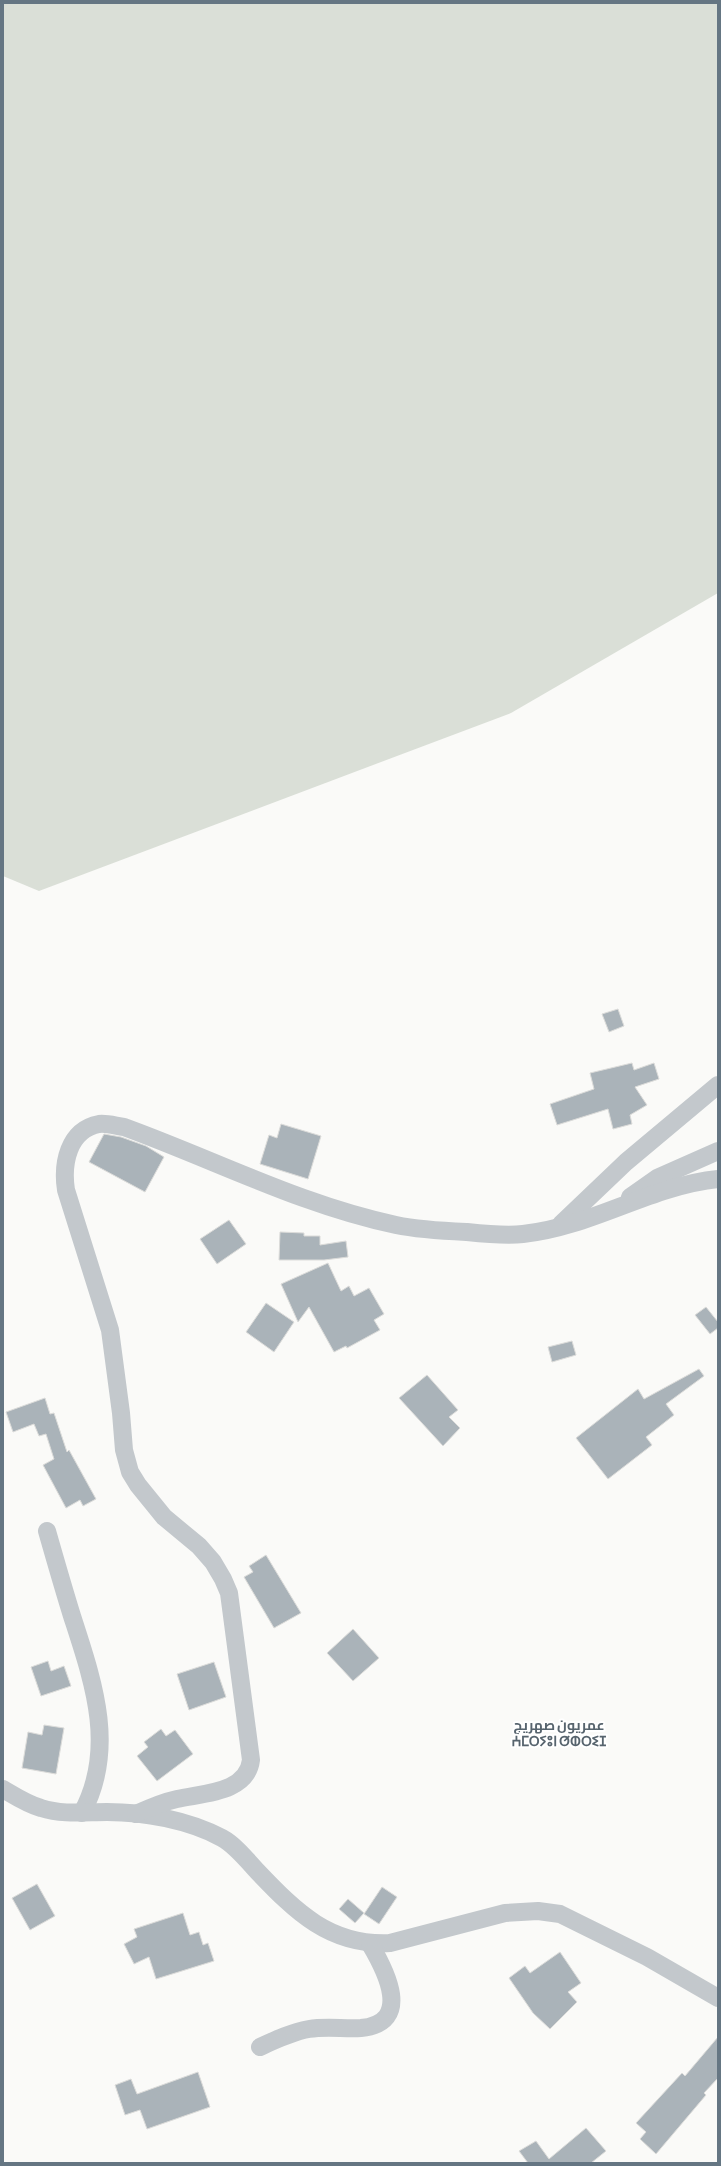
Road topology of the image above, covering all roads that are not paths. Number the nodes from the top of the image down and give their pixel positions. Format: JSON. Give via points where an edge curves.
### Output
{"nodes":[{"id":1,"x":718,"y":1085,"type":"edge"},
{"id":2,"x":718,"y":1151,"type":"edge"},
{"id":3,"x":718,"y":1180,"type":"edge"},
{"id":4,"x":619,"y":1207,"type":"junction"},
{"id":5,"x":558,"y":1228,"type":"junction"},
{"id":6,"x":47,"y":1531,"type":"dead end"},
{"id":7,"x":3,"y":1789,"type":"edge"},
{"id":8,"x":82,"y":1813,"type":"junction"},
{"id":9,"x":136,"y":1814,"type":"junction"},
{"id":10,"x":370,"y":1944,"type":"junction"},
{"id":11,"x":718,"y":1998,"type":"edge"},
{"id":12,"x":260,"y":2047,"type":"dead end"}],
"edges":[{"from":1,"to":5,"type":"street","via":[[626,1162]]},
{"from":2,"to":4,"type":"street","via":[[657,1178]]},
{"from":3,"to":4,"type":"street","via":[[667,1190]]},
{"from":4,"to":5,"type":"street"},
{"from":5,"to":9,"type":"street","via":[[499,1235],[436,1231],[398,1225],[302,1199],[124,1127],[99,1124],[85,1130],[73,1141],[64,1162],[63,1174],[110,1330],[124,1450],[130,1472],[138,1486],[164,1517],[199,1546],[224,1579],[234,1623],[251,1760],[246,1776],[236,1784],[155,1806]]},
{"from":6,"to":8,"type":"street","via":[[87,1660],[99,1712],[99,1750],[94,1786]]},
{"from":7,"to":8,"type":"street","via":[[40,1808]]},
{"from":8,"to":9,"type":"street"},
{"from":9,"to":10,"type":"street","via":[[176,1821],[223,1838],[316,1926]]},
{"from":10,"to":11,"type":"street","via":[[390,1943],[505,1913],[538,1911],[560,1914],[647,1957]]},
{"from":10,"to":12,"type":"street","via":[[383,1965],[392,1994],[391,2007],[382,2021],[361,2028],[308,2029]]}]}
